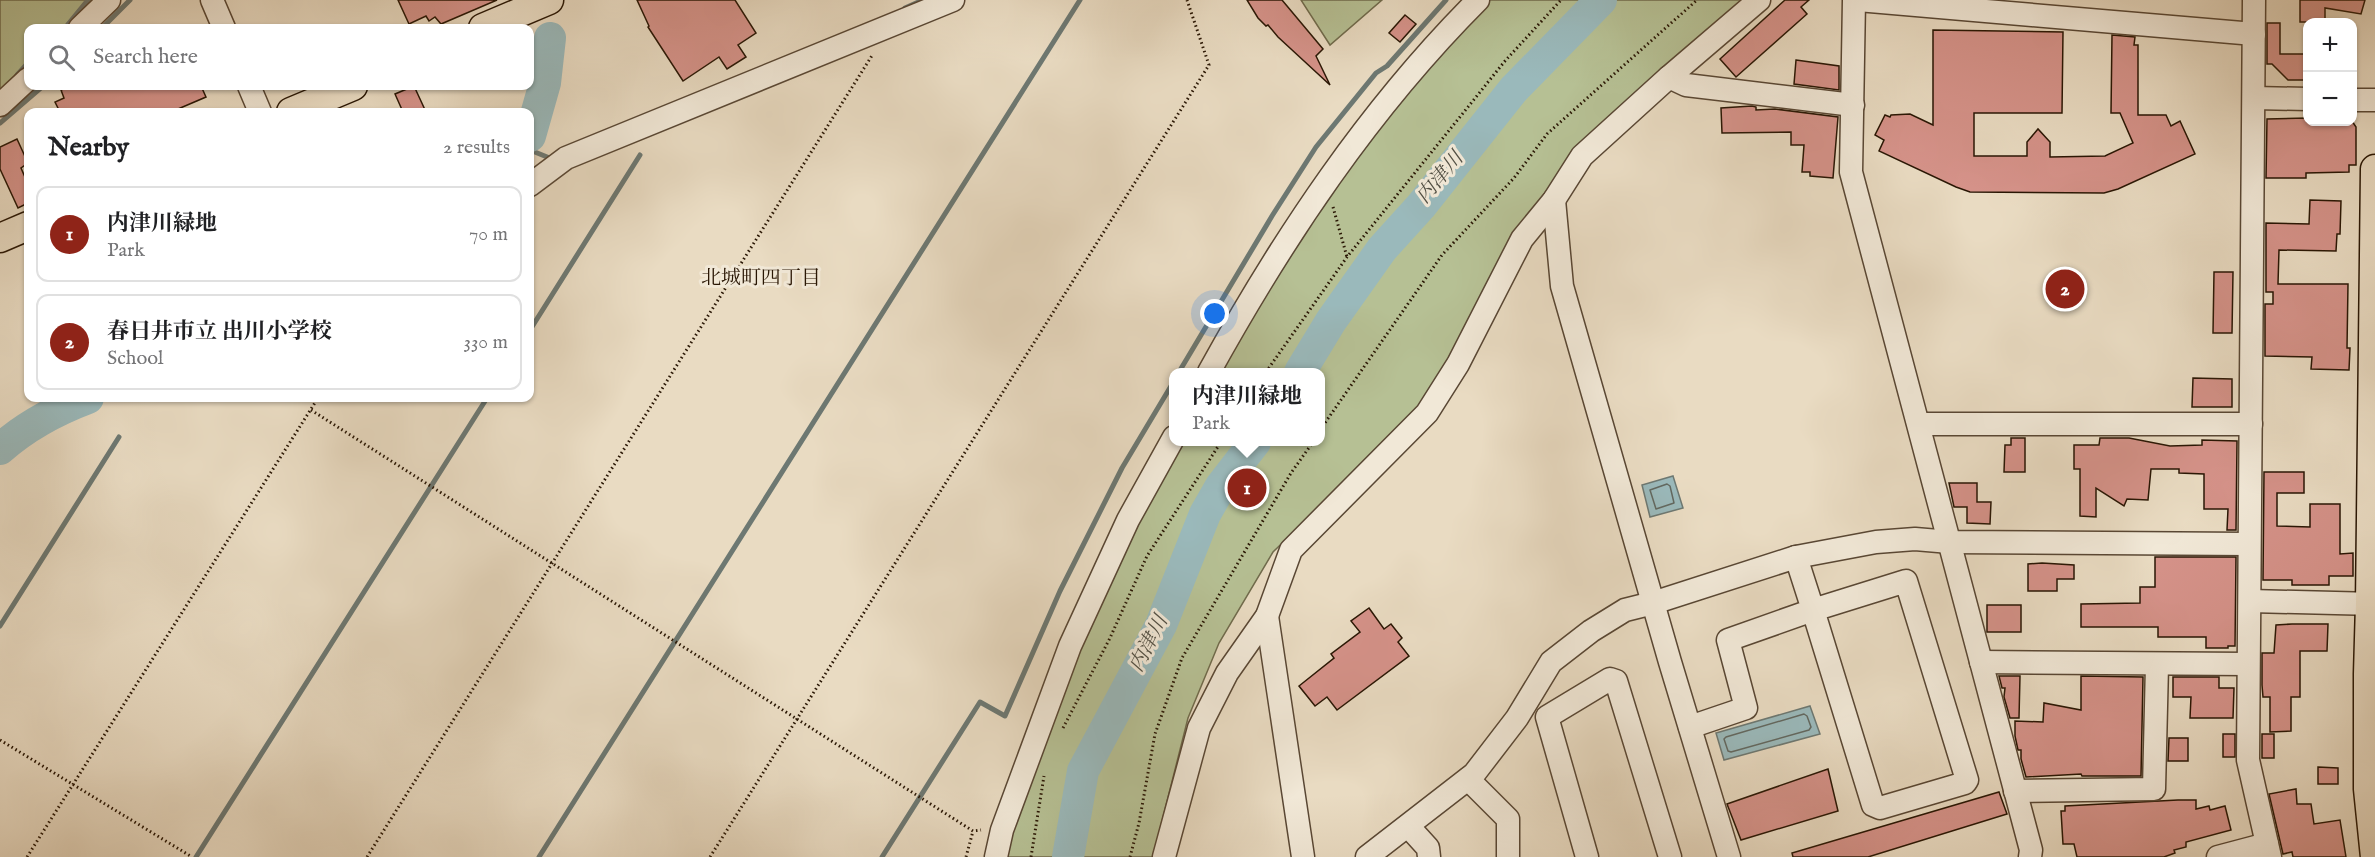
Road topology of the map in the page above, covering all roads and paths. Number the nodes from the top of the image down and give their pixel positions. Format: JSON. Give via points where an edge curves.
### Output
{"nodes":[{"id":1,"x":109,"y":0,"type":"edge"},
{"id":2,"x":212,"y":0,"type":"edge"},
{"id":3,"x":549,"y":0,"type":"edge"},
{"id":4,"x":954,"y":0,"type":"edge"},
{"id":5,"x":1187,"y":0,"type":"edge"},
{"id":6,"x":1478,"y":0,"type":"edge"},
{"id":7,"x":1561,"y":0,"type":"edge"},
{"id":8,"x":1697,"y":0,"type":"edge"},
{"id":9,"x":1760,"y":0,"type":"edge"},
{"id":10,"x":1856,"y":0,"type":"edge"},
{"id":11,"x":2254,"y":0,"type":"edge"},
{"id":12,"x":1982,"y":4,"type":"edge"},
{"id":13,"x":84,"y":24,"type":"edge"},
{"id":14,"x":222,"y":24,"type":"edge"},
{"id":15,"x":492,"y":24,"type":"edge"},
{"id":16,"x":890,"y":27,"type":"junction"},
{"id":17,"x":2254,"y":34,"type":"junction"},
{"id":18,"x":1669,"y":77,"type":"junction"},
{"id":19,"x":24,"y":83,"type":"edge"},
{"id":20,"x":251,"y":90,"type":"edge"},
{"id":21,"x":343,"y":90,"type":"edge"},
{"id":22,"x":2254,"y":98,"type":"junction"},
{"id":23,"x":2303,"y":99,"type":"edge"},
{"id":24,"x":2357,"y":100,"type":"edge"},
{"id":25,"x":2375,"y":100,"type":"edge"},
{"id":26,"x":0,"y":105,"type":"edge"},
{"id":27,"x":1852,"y":105,"type":"junction"},
{"id":28,"x":258,"y":108,"type":"edge"},
{"id":29,"x":300,"y":108,"type":"edge"},
{"id":30,"x":2375,"y":169,"type":"edge"},
{"id":31,"x":534,"y":182,"type":"edge"},
{"id":32,"x":1554,"y":200,"type":"junction"},
{"id":33,"x":1330,"y":201,"type":"dead end"},
{"id":34,"x":24,"y":228,"type":"edge"},
{"id":35,"x":0,"y":238,"type":"edge"},
{"id":36,"x":1347,"y":257,"type":"junction"},
{"id":37,"x":1211,"y":368,"type":"edge"},
{"id":38,"x":1269,"y":368,"type":"edge"},
{"id":39,"x":316,"y":402,"type":"edge"},
{"id":40,"x":311,"y":410,"type":"junction"},
{"id":41,"x":1325,"y":423,"type":"edge"},
{"id":42,"x":1919,"y":423,"type":"junction"},
{"id":43,"x":2251,"y":424,"type":"junction"},
{"id":44,"x":1169,"y":444,"type":"edge"},
{"id":45,"x":1218,"y":446,"type":"edge"},
{"id":46,"x":1310,"y":446,"type":"edge"},
{"id":47,"x":1950,"y":542,"type":"junction"},
{"id":48,"x":2250,"y":544,"type":"junction"},
{"id":49,"x":1796,"y":557,"type":"junction"},
{"id":50,"x":553,"y":563,"type":"junction"},
{"id":51,"x":2250,"y":601,"type":"junction"},
{"id":52,"x":1653,"y":603,"type":"junction"},
{"id":53,"x":2373,"y":604,"type":"edge"},
{"id":54,"x":1813,"y":610,"type":"junction"},
{"id":55,"x":1267,"y":616,"type":"junction"},
{"id":56,"x":1981,"y":662,"type":"junction"},
{"id":57,"x":2248,"y":664,"type":"junction"},
{"id":58,"x":2157,"y":665,"type":"junction"},
{"id":59,"x":796,"y":719,"type":"junction"},
{"id":60,"x":1690,"y":727,"type":"junction"},
{"id":61,"x":1062,"y":729,"type":"dead end"},
{"id":62,"x":0,"y":740,"type":"edge"},
{"id":63,"x":1046,"y":769,"type":"dead end"},
{"id":64,"x":1468,"y":779,"type":"junction"},
{"id":65,"x":72,"y":784,"type":"junction"},
{"id":66,"x":2015,"y":791,"type":"junction"},
{"id":67,"x":1408,"y":826,"type":"junction"},
{"id":68,"x":1002,"y":830,"type":"junction"},
{"id":69,"x":973,"y":831,"type":"junction"},
{"id":70,"x":2268,"y":850,"type":"edge"},
{"id":71,"x":27,"y":857,"type":"edge"},
{"id":72,"x":192,"y":857,"type":"edge"},
{"id":73,"x":367,"y":857,"type":"edge"},
{"id":74,"x":710,"y":857,"type":"edge"},
{"id":75,"x":966,"y":857,"type":"edge"},
{"id":76,"x":996,"y":857,"type":"edge"},
{"id":77,"x":1031,"y":857,"type":"edge"},
{"id":78,"x":1130,"y":857,"type":"edge"},
{"id":79,"x":1164,"y":857,"type":"edge"},
{"id":80,"x":1303,"y":857,"type":"edge"},
{"id":81,"x":1367,"y":857,"type":"edge"},
{"id":82,"x":1429,"y":857,"type":"edge"},
{"id":83,"x":1509,"y":857,"type":"edge"},
{"id":84,"x":1587,"y":857,"type":"edge"},
{"id":85,"x":1670,"y":857,"type":"edge"},
{"id":86,"x":1729,"y":857,"type":"edge"},
{"id":87,"x":2030,"y":857,"type":"edge"},
{"id":88,"x":2218,"y":857,"type":"edge"},
{"id":89,"x":2375,"y":857,"type":"edge"}],
"edges":[{"from":1,"to":13,"type":"street"},
{"from":2,"to":14,"type":"street"},
{"from":3,"to":15,"type":"main road"},
{"from":4,"to":16,"type":"street"},
{"from":5,"to":59,"type":"path","via":[[1209,64]]},
{"from":6,"to":37,"type":"street","via":[[1389,99],[1316,194]]},
{"from":7,"to":36,"type":"path","via":[[1505,61]]},
{"from":8,"to":41,"type":"path","via":[[1547,134],[1514,178],[1442,255]]},
{"from":9,"to":18,"type":"street"},
{"from":10,"to":12,"type":"street"},
{"from":10,"to":27,"type":"street"},
{"from":11,"to":17,"type":"street"},
{"from":12,"to":17,"type":"street"},
{"from":16,"to":31,"type":"street","via":[[566,158]]},
{"from":16,"to":50,"type":"path"},
{"from":17,"to":22,"type":"street"},
{"from":18,"to":27,"type":"street","via":[[1686,85]]},
{"from":18,"to":32,"type":"street","via":[[1582,156]]},
{"from":19,"to":26,"type":"street"},
{"from":20,"to":28,"type":"street"},
{"from":21,"to":29,"type":"main road"},
{"from":22,"to":23,"type":"street"},
{"from":22,"to":43,"type":"street"},
{"from":24,"to":25,"type":"street"},
{"from":27,"to":42,"type":"street","via":[[1851,172]]},
{"from":30,"to":53,"type":"main road"},
{"from":32,"to":52,"type":"street","via":[[1562,286]]},
{"from":32,"to":55,"type":"street","via":[[1522,239],[1458,364],[1427,413],[1291,550]]},
{"from":33,"to":36,"type":"path"},
{"from":34,"to":35,"type":"main road"},
{"from":36,"to":38,"type":"path"},
{"from":39,"to":40,"type":"path"},
{"from":40,"to":50,"type":"path"},
{"from":40,"to":65,"type":"path"},
{"from":42,"to":43,"type":"street"},
{"from":42,"to":47,"type":"street"},
{"from":43,"to":48,"type":"street"},
{"from":44,"to":68,"type":"street","via":[[1128,520],[1070,646]]},
{"from":45,"to":61,"type":"path","via":[[1147,556]]},
{"from":46,"to":78,"type":"path","via":[[1182,658],[1155,734]]},
{"from":47,"to":48,"type":"street"},
{"from":47,"to":49,"type":"street","via":[[1876,542]]},
{"from":47,"to":56,"type":"street"},
{"from":48,"to":51,"type":"street"},
{"from":49,"to":52,"type":"street"},
{"from":49,"to":54,"type":"street"},
{"from":50,"to":59,"type":"path"},
{"from":50,"to":73,"type":"path"},
{"from":51,"to":53,"type":"street"},
{"from":51,"to":57,"type":"street"},
{"from":52,"to":60,"type":"street"},
{"from":52,"to":64,"type":"street","via":[[1625,610],[1551,662],[1517,718]]},
{"from":53,"to":89,"type":"main road","via":[[2368,674],[2368,789]]},
{"from":54,"to":54,"type":"street","via":[[1874,805],[1880,808],[1965,783],[1906,581]]},
{"from":54,"to":60,"type":"street","via":[[1728,640],[1746,708]]},
{"from":55,"to":79,"type":"street","via":[[1227,673],[1199,728]]},
{"from":55,"to":80,"type":"street"},
{"from":56,"to":58,"type":"street"},
{"from":56,"to":66,"type":"street"},
{"from":57,"to":58,"type":"street"},
{"from":57,"to":70,"type":"street","via":[[2248,760]]},
{"from":58,"to":66,"type":"street","via":[[2154,789]]},
{"from":59,"to":69,"type":"path"},
{"from":59,"to":74,"type":"path"},
{"from":60,"to":86,"type":"street"},
{"from":62,"to":65,"type":"path"},
{"from":63,"to":77,"type":"path"},
{"from":64,"to":67,"type":"street"},
{"from":64,"to":83,"type":"street","via":[[1508,819]]},
{"from":65,"to":71,"type":"path"},
{"from":65,"to":72,"type":"path"},
{"from":66,"to":87,"type":"street"},
{"from":67,"to":81,"type":"street"},
{"from":67,"to":82,"type":"street","via":[[1428,848]]},
{"from":68,"to":69,"type":"path"},
{"from":68,"to":76,"type":"street"},
{"from":69,"to":75,"type":"path"},
{"from":70,"to":88,"type":"street"},
{"from":84,"to":85,"type":"street","via":[[1547,717],[1610,679],[1616,681]]}]}
